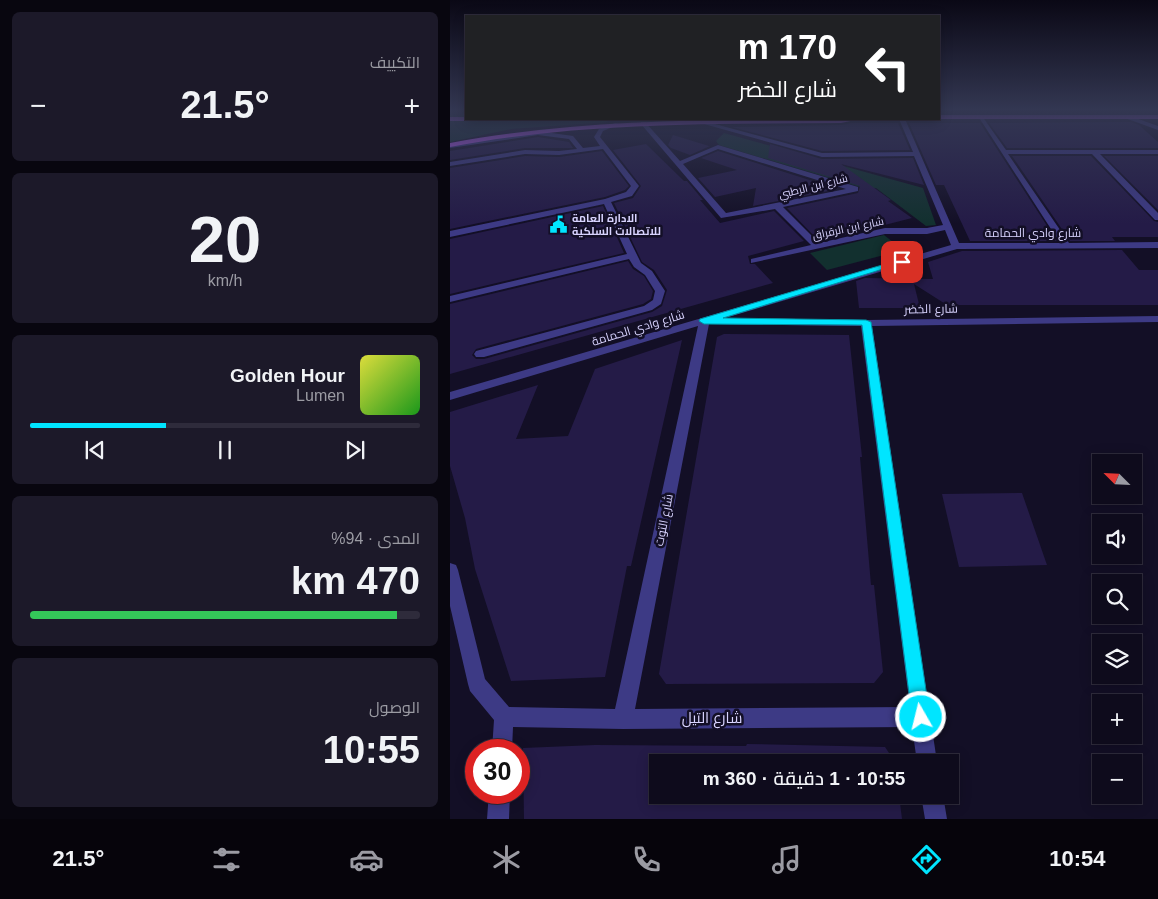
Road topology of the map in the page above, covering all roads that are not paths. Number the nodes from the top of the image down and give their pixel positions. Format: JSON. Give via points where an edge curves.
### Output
{"nodes":[{"id":1,"x":580,"y":147,"type":"edge"},
{"id":2,"x":602,"y":147,"type":"edge"},
{"id":3,"x":604,"y":147,"type":"edge"},
{"id":4,"x":664,"y":147,"type":"edge"},
{"id":5,"x":717,"y":147,"type":"edge"},
{"id":6,"x":719,"y":147,"type":"edge"},
{"id":7,"x":790,"y":147,"type":"edge"},
{"id":8,"x":914,"y":147,"type":"edge"},
{"id":9,"x":1000,"y":147,"type":"edge"},
{"id":10,"x":582,"y":150,"type":"junction"},
{"id":11,"x":1003,"y":152,"type":"junction"},
{"id":12,"x":1094,"y":152,"type":"junction"},
{"id":13,"x":1158,"y":152,"type":"edge"},
{"id":14,"x":917,"y":154,"type":"junction"},
{"id":15,"x":450,"y":164,"type":"edge"},
{"id":16,"x":678,"y":164,"type":"junction"},
{"id":17,"x":607,"y":201,"type":"junction"},
{"id":18,"x":777,"y":206,"type":"junction"},
{"id":19,"x":1158,"y":218,"type":"edge"},
{"id":20,"x":947,"y":228,"type":"junction"},
{"id":21,"x":450,"y":234,"type":"edge"},
{"id":22,"x":1066,"y":245,"type":"junction"},
{"id":23,"x":1158,"y":245,"type":"edge"},
{"id":24,"x":817,"y":246,"type":"junction"},
{"id":25,"x":956,"y":246,"type":"junction"},
{"id":26,"x":633,"y":255,"type":"junction"},
{"id":27,"x":754,"y":261,"type":"dead end"},
{"id":28,"x":450,"y":299,"type":"edge"},
{"id":29,"x":1158,"y":320,"type":"edge"},
{"id":30,"x":704,"y":321,"type":"junction"},
{"id":31,"x":866,"y":322,"type":"junction"},
{"id":32,"x":480,"y":354,"type":"dead end"},
{"id":33,"x":450,"y":396,"type":"edge"},
{"id":34,"x":450,"y":570,"type":"edge"},
{"id":35,"x":504,"y":717,"type":"junction"},
{"id":36,"x":921,"y":717,"type":"junction"},
{"id":37,"x":624,"y":719,"type":"junction"},
{"id":38,"x":503,"y":739,"type":"edge"},
{"id":39,"x":927,"y":754,"type":"edge"},
{"id":40,"x":499,"y":804,"type":"edge"},
{"id":41,"x":934,"y":804,"type":"edge"},
{"id":42,"x":498,"y":819,"type":"edge"},
{"id":43,"x":936,"y":819,"type":"edge"}],
"edges":[{"from":1,"to":10,"type":"street"},
{"from":2,"to":10,"type":"street"},
{"from":3,"to":17,"type":"street","via":[[635,186],[629,194]]},
{"from":4,"to":16,"type":"street","name":"شارع ابن الرطبي"},
{"from":5,"to":16,"type":"street","name":"شارع ابن الرطبي"},
{"from":6,"to":18,"type":"street","name":"شارع ابن الرطبي","via":[[855,189]]},
{"from":7,"to":14,"type":"street","via":[[822,156]]},
{"from":8,"to":14,"type":"street"},
{"from":9,"to":11,"type":"street"},
{"from":10,"to":15,"type":"street","via":[[526,152]]},
{"from":11,"to":12,"type":"street"},
{"from":11,"to":22,"type":"street"},
{"from":12,"to":13,"type":"street"},
{"from":12,"to":19,"type":"street"},
{"from":14,"to":20,"type":"street"},
{"from":16,"to":18,"type":"street","name":"شارع ابن الرطبي","via":[[724,216]]},
{"from":17,"to":21,"type":"street"},
{"from":17,"to":26,"type":"street"},
{"from":18,"to":24,"type":"street"},
{"from":20,"to":24,"type":"street","name":"شارع ابن الرقراق","via":[[885,231]]},
{"from":20,"to":25,"type":"street"},
{"from":22,"to":23,"type":"street","name":"شارع وادي الحمامة"},
{"from":22,"to":25,"type":"street","name":"شارع وادي الحمامة"},
{"from":24,"to":27,"type":"street","name":"شارع ابن الرقراق"},
{"from":25,"to":30,"type":"street","name":"شارع وادي الحمامة"},
{"from":26,"to":28,"type":"street"},
{"from":26,"to":32,"type":"street","via":[[637,266],[648,273],[660,291],[659,300],[654,305]]},
{"from":29,"to":31,"type":"street","name":"شارع الخضر"},
{"from":30,"to":31,"type":"street","name":"شارع الخضر"},
{"from":30,"to":33,"type":"street","name":"شارع وادي الحمامة"},
{"from":30,"to":37,"type":"street","name":"شارع التوت"},
{"from":31,"to":36,"type":"street"},
{"from":34,"to":35,"type":"street","via":[[477,684]]},
{"from":35,"to":37,"type":"street","name":"شارع التيل"},
{"from":35,"to":38,"type":"street"},
{"from":36,"to":37,"type":"street","name":"شارع التيل"},
{"from":36,"to":39,"type":"street"},
{"from":40,"to":42,"type":"street"},
{"from":41,"to":43,"type":"street"}]}
